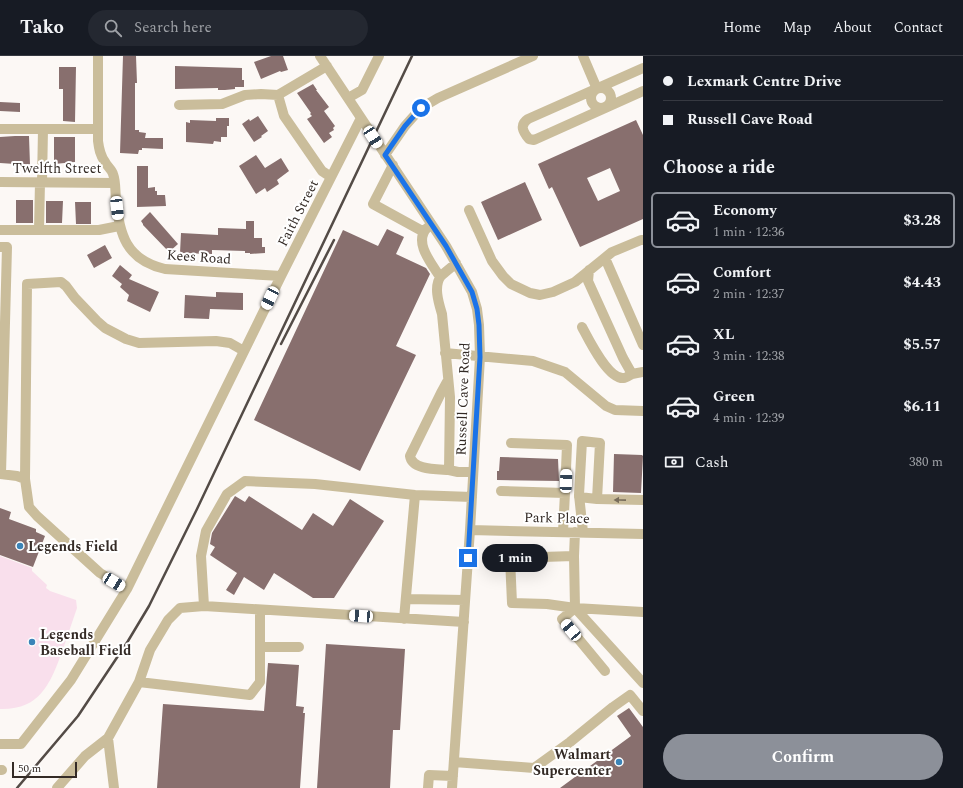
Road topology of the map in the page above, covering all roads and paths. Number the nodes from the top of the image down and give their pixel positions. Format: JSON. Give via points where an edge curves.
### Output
{"nodes":[{"id":1,"x":98,"y":56,"type":"edge"},
{"id":2,"x":320,"y":56,"type":"edge"},
{"id":3,"x":379,"y":56,"type":"edge"},
{"id":4,"x":533,"y":56,"type":"edge"},
{"id":5,"x":583,"y":56,"type":"edge"},
{"id":6,"x":327,"y":66,"type":"junction"},
{"id":7,"x":643,"y":68,"type":"edge"},
{"id":8,"x":597,"y":89,"type":"junction"},
{"id":9,"x":643,"y":91,"type":"edge"},
{"id":10,"x":278,"y":95,"type":"junction"},
{"id":11,"x":348,"y":98,"type":"junction"},
{"id":12,"x":179,"y":105,"type":"dead end"},
{"id":13,"x":604,"y":108,"type":"junction"},
{"id":14,"x":361,"y":118,"type":"junction"},
{"id":15,"x":0,"y":129,"type":"edge"},
{"id":16,"x":43,"y":129,"type":"junction"},
{"id":17,"x":98,"y":129,"type":"junction"},
{"id":18,"x":385,"y":155,"type":"junction"},
{"id":19,"x":393,"y":165,"type":"junction"},
{"id":20,"x":332,"y":177,"type":"junction"},
{"id":21,"x":0,"y":182,"type":"edge"},
{"id":22,"x":41,"y":182,"type":"junction"},
{"id":23,"x":114,"y":183,"type":"junction"},
{"id":24,"x":469,"y":210,"type":"dead end"},
{"id":25,"x":432,"y":224,"type":"junction"},
{"id":26,"x":119,"y":226,"type":"junction"},
{"id":27,"x":0,"y":230,"type":"edge"},
{"id":28,"x":39,"y":230,"type":"junction"},
{"id":29,"x":424,"y":232,"type":"junction"},
{"id":30,"x":643,"y":240,"type":"edge"},
{"id":31,"x":0,"y":247,"type":"edge"},
{"id":32,"x":605,"y":258,"type":"junction"},
{"id":33,"x":456,"y":263,"type":"junction"},
{"id":34,"x":589,"y":270,"type":"junction"},
{"id":35,"x":281,"y":276,"type":"junction"},
{"id":36,"x":440,"y":277,"type":"junction"},
{"id":37,"x":582,"y":327,"type":"dead end"},
{"id":38,"x":643,"y":345,"type":"edge"},
{"id":39,"x":244,"y":351,"type":"junction"},
{"id":40,"x":445,"y":353,"type":"junction"},
{"id":41,"x":480,"y":357,"type":"junction"},
{"id":42,"x":643,"y":372,"type":"edge"},
{"id":43,"x":632,"y":374,"type":"junction"},
{"id":44,"x":447,"y":382,"type":"junction"},
{"id":45,"x":642,"y":410,"type":"edge"},
{"id":46,"x":511,"y":443,"type":"dead end"},
{"id":47,"x":1,"y":457,"type":"edge"},
{"id":48,"x":449,"y":470,"type":"junction"},
{"id":49,"x":473,"y":472,"type":"junction"},
{"id":50,"x":2,"y":474,"type":"edge"},
{"id":51,"x":25,"y":479,"type":"junction"},
{"id":52,"x":501,"y":491,"type":"dead end"},
{"id":53,"x":565,"y":493,"type":"junction"},
{"id":54,"x":415,"y":495,"type":"junction"},
{"id":55,"x":472,"y":497,"type":"junction"},
{"id":56,"x":580,"y":497,"type":"junction"},
{"id":57,"x":597,"y":499,"type":"junction"},
{"id":58,"x":643,"y":500,"type":"edge"},
{"id":59,"x":470,"y":530,"type":"junction"},
{"id":60,"x":563,"y":532,"type":"junction"},
{"id":61,"x":579,"y":532,"type":"junction"},
{"id":62,"x":643,"y":534,"type":"edge"},
{"id":63,"x":574,"y":556,"type":"junction"},
{"id":64,"x":127,"y":589,"type":"junction"},
{"id":65,"x":406,"y":599,"type":"junction"},
{"id":66,"x":465,"y":600,"type":"junction"},
{"id":67,"x":204,"y":606,"type":"junction"},
{"id":68,"x":575,"y":608,"type":"junction"},
{"id":69,"x":260,"y":610,"type":"junction"},
{"id":70,"x":643,"y":612,"type":"edge"},
{"id":71,"x":404,"y":619,"type":"junction"},
{"id":72,"x":464,"y":622,"type":"junction"},
{"id":73,"x":260,"y":647,"type":"junction"},
{"id":74,"x":299,"y":647,"type":"dead end"},
{"id":75,"x":605,"y":671,"type":"dead end"},
{"id":76,"x":139,"y":682,"type":"junction"},
{"id":77,"x":643,"y":683,"type":"edge"},
{"id":78,"x":643,"y":712,"type":"edge"},
{"id":79,"x":108,"y":738,"type":"junction"},
{"id":80,"x":0,"y":744,"type":"edge"},
{"id":81,"x":454,"y":762,"type":"junction"},
{"id":82,"x":453,"y":776,"type":"junction"},
{"id":83,"x":57,"y":788,"type":"edge"},
{"id":84,"x":114,"y":788,"type":"edge"},
{"id":85,"x":428,"y":788,"type":"edge"},
{"id":86,"x":452,"y":788,"type":"edge"}],
"edges":[{"from":1,"to":17,"type":"street","name":"Kees Road"},
{"from":2,"to":6,"type":"street","name":"Russell Cave Road"},
{"from":3,"to":11,"type":"street","via":[[362,90]]},
{"from":4,"to":18,"type":"street","via":[[421,108]]},
{"from":5,"to":8,"type":"street"},
{"from":6,"to":10,"type":"street"},
{"from":6,"to":11,"type":"street","name":"Russell Cave Road"},
{"from":7,"to":8,"type":"street"},
{"from":8,"to":13,"type":"street","via":[[591,97],[592,104],[597,108]]},
{"from":8,"to":13,"type":"street","via":[[604,88],[611,95],[610,105]]},
{"from":8,"to":13,"type":"street","via":[[528,119],[522,127],[524,133],[529,139],[534,140]]},
{"from":9,"to":13,"type":"street"},
{"from":10,"to":12,"type":"street","via":[[245,95],[222,104]]},
{"from":10,"to":20,"type":"street","via":[[284,116],[322,171]]},
{"from":11,"to":14,"type":"street","name":"Russell Cave Road"},
{"from":14,"to":18,"type":"street","name":"Russell Cave Road"},
{"from":14,"to":20,"type":"street","name":"Faith Street"},
{"from":15,"to":16,"type":"street"},
{"from":16,"to":17,"type":"street"},
{"from":16,"to":22,"type":"street"},
{"from":17,"to":23,"type":"street","name":"Kees Road","via":[[101,156],[112,171]]},
{"from":18,"to":19,"type":"street","name":"Russell Cave Road"},
{"from":19,"to":25,"type":"street","name":"Russell Cave Road"},
{"from":19,"to":29,"type":"street","via":[[373,204]]},
{"from":20,"to":35,"type":"street","name":"Faith Street"},
{"from":21,"to":22,"type":"street","name":"Twelfth Street"},
{"from":22,"to":23,"type":"street","name":"Twelfth Street"},
{"from":22,"to":28,"type":"street"},
{"from":23,"to":26,"type":"street","name":"Kees Road"},
{"from":24,"to":34,"type":"street","via":[[492,261],[511,284],[540,295],[575,282]]},
{"from":25,"to":29,"type":"street"},
{"from":25,"to":33,"type":"street","name":"Russell Cave Road"},
{"from":26,"to":28,"type":"street","via":[[99,230]]},
{"from":26,"to":35,"type":"street","name":"Kees Road","via":[[133,252],[157,267]]},
{"from":27,"to":28,"type":"street"},
{"from":29,"to":36,"type":"street","via":[[423,247]]},
{"from":30,"to":32,"type":"street","via":[[612,252]]},
{"from":31,"to":47,"type":"street","via":[[7,247]]},
{"from":32,"to":34,"type":"street"},
{"from":32,"to":38,"type":"street"},
{"from":33,"to":36,"type":"street"},
{"from":33,"to":41,"type":"street","name":"Russell Cave Road","via":[[472,292],[477,309]]},
{"from":34,"to":43,"type":"street","via":[[588,281]]},
{"from":35,"to":39,"type":"street","name":"Faith Street"},
{"from":36,"to":40,"type":"street","via":[[438,302],[442,314]]},
{"from":37,"to":43,"type":"street","via":[[603,365],[618,377],[623,378]]},
{"from":39,"to":51,"type":"street","via":[[230,343],[216,341],[139,343],[126,339],[97,321],[61,282],[27,284]]},
{"from":39,"to":64,"type":"street","name":"Faith Street"},
{"from":40,"to":41,"type":"street"},
{"from":40,"to":44,"type":"street"},
{"from":41,"to":45,"type":"street","via":[[533,362],[565,372],[606,406],[615,410]]},
{"from":41,"to":49,"type":"street","name":"Russell Cave Road"},
{"from":42,"to":43,"type":"street"},
{"from":44,"to":48,"type":"street","via":[[450,397]]},
{"from":44,"to":48,"type":"street","via":[[410,460],[418,466]]},
{"from":46,"to":53,"type":"street","via":[[567,444]]},
{"from":47,"to":50,"type":"street"},
{"from":48,"to":49,"type":"street"},
{"from":49,"to":55,"type":"street","name":"Russell Cave Road"},
{"from":50,"to":51,"type":"street"},
{"from":51,"to":64,"type":"street","via":[[29,507],[36,516],[100,573]]},
{"from":52,"to":53,"type":"street"},
{"from":53,"to":60,"type":"street"},
{"from":54,"to":55,"type":"street"},
{"from":54,"to":65,"type":"street"},
{"from":54,"to":67,"type":"street","via":[[315,484],[245,481],[227,494],[206,531],[201,556]]},
{"from":55,"to":59,"type":"street","name":"Russell Cave Road"},
{"from":56,"to":57,"type":"street"},
{"from":56,"to":57,"type":"street","via":[[582,441],[600,443]]},
{"from":56,"to":61,"type":"street"},
{"from":58,"to":57,"type":"street","one_way":true},
{"from":59,"to":60,"type":"street","name":"Park Place"},
{"from":59,"to":66,"type":"street","name":"Russell Cave Road"},
{"from":60,"to":61,"type":"street","name":"Park Place"},
{"from":61,"to":62,"type":"street","name":"Park Place"},
{"from":61,"to":63,"type":"street"},
{"from":63,"to":68,"type":"street"},
{"from":63,"to":68,"type":"street","via":[[510,558],[512,603]]},
{"from":64,"to":80,"type":"street","name":"Faith Street","via":[[71,680],[21,744]]},
{"from":65,"to":66,"type":"street"},
{"from":65,"to":71,"type":"street"},
{"from":66,"to":72,"type":"street","name":"Russell Cave Road"},
{"from":67,"to":69,"type":"street"},
{"from":67,"to":76,"type":"street","via":[[180,608],[168,620],[150,650]]},
{"from":68,"to":70,"type":"street"},
{"from":68,"to":75,"type":"street","via":[[562,620]]},
{"from":68,"to":77,"type":"street"},
{"from":69,"to":71,"type":"street"},
{"from":69,"to":73,"type":"street"},
{"from":71,"to":72,"type":"street"},
{"from":72,"to":81,"type":"street","name":"Russell Cave Road"},
{"from":73,"to":74,"type":"street"},
{"from":73,"to":76,"type":"street","via":[[260,682],[250,695]]},
{"from":76,"to":79,"type":"street"},
{"from":78,"to":81,"type":"street","via":[[630,695],[534,768]]},
{"from":79,"to":83,"type":"street","via":[[85,756]]},
{"from":79,"to":84,"type":"street"},
{"from":81,"to":82,"type":"street","name":"Russell Cave Road"},
{"from":82,"to":85,"type":"street","via":[[429,775]]},
{"from":82,"to":86,"type":"street","name":"Russell Cave Road"}]}
